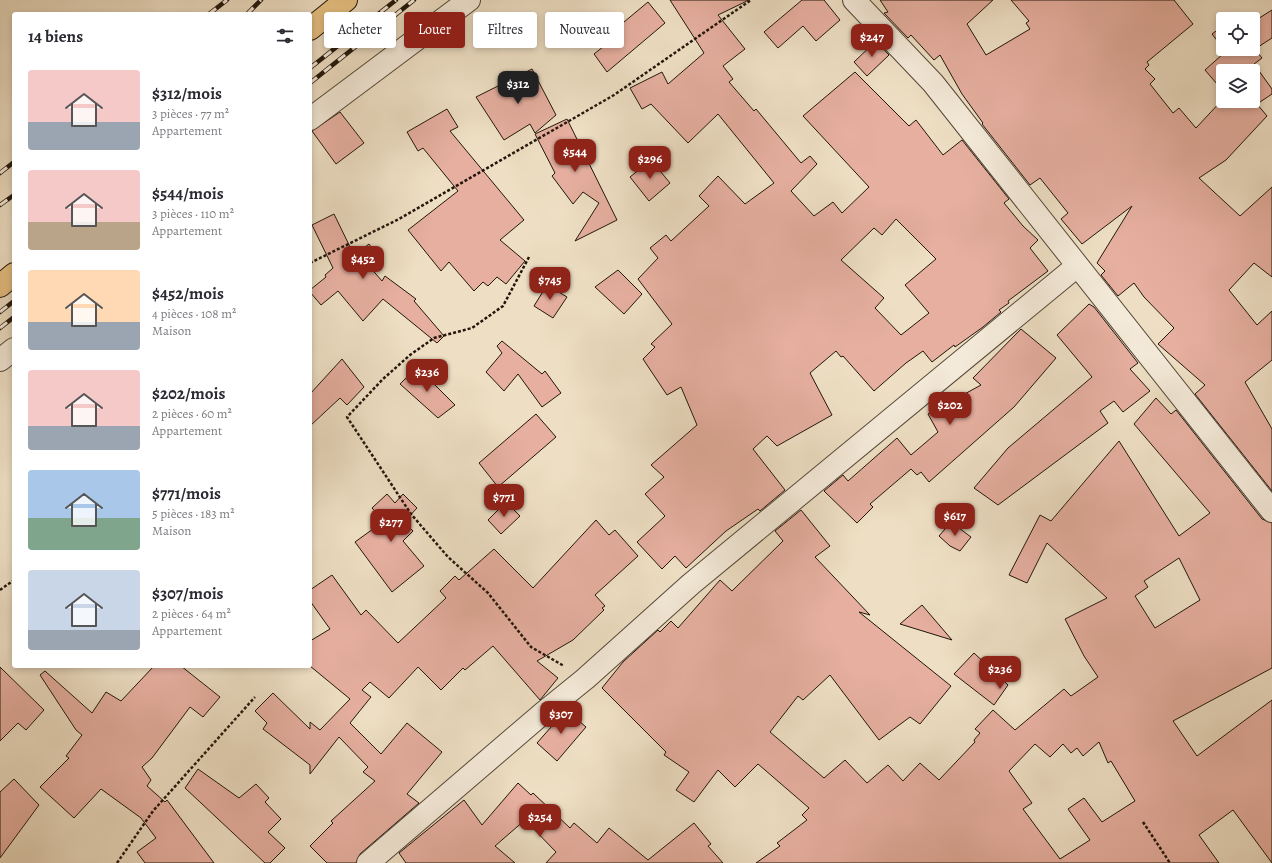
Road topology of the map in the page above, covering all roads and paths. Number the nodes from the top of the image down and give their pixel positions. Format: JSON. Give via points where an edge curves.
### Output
{"nodes":[{"id":1,"x":346,"y":0,"type":"edge"},
{"id":2,"x":469,"y":0,"type":"edge"},
{"id":3,"x":751,"y":0,"type":"edge"},
{"id":4,"x":854,"y":0,"type":"edge"},
{"id":5,"x":312,"y":27,"type":"edge"},
{"id":6,"x":312,"y":118,"type":"edge"},
{"id":7,"x":529,"y":257,"type":"dead end"},
{"id":8,"x":312,"y":262,"type":"edge"},
{"id":9,"x":1076,"y":266,"type":"junction"},
{"id":10,"x":12,"y":276,"type":"edge"},
{"id":11,"x":0,"y":286,"type":"edge"},
{"id":12,"x":12,"y":351,"type":"edge"},
{"id":13,"x":0,"y":360,"type":"edge"},
{"id":14,"x":1272,"y":511,"type":"edge"},
{"id":15,"x":12,"y":581,"type":"edge"},
{"id":16,"x":0,"y":590,"type":"edge"},
{"id":17,"x":585,"y":679,"type":"junction"},
{"id":18,"x":255,"y":697,"type":"dead end"},
{"id":19,"x":1143,"y":822,"type":"dead end"},
{"id":20,"x":117,"y":863,"type":"edge"},
{"id":21,"x":368,"y":863,"type":"edge"},
{"id":22,"x":1170,"y":863,"type":"edge"}],
"edges":[{"from":1,"to":5,"type":"main road"},
{"from":2,"to":6,"type":"street"},
{"from":3,"to":8,"type":"path","via":[[614,95],[399,219]]},
{"from":4,"to":9,"type":"street","via":[[933,83]]},
{"from":7,"to":17,"type":"path","via":[[503,306],[472,328],[434,338],[410,354],[347,417],[411,514],[448,557],[488,593],[532,647]]},
{"from":9,"to":14,"type":"street"},
{"from":9,"to":17,"type":"street","via":[[691,584]]},
{"from":10,"to":11,"type":"main road"},
{"from":12,"to":13,"type":"street"},
{"from":15,"to":16,"type":"path"},
{"from":17,"to":21,"type":"street"},
{"from":18,"to":20,"type":"path","via":[[153,812]]},
{"from":19,"to":22,"type":"path"}]}
